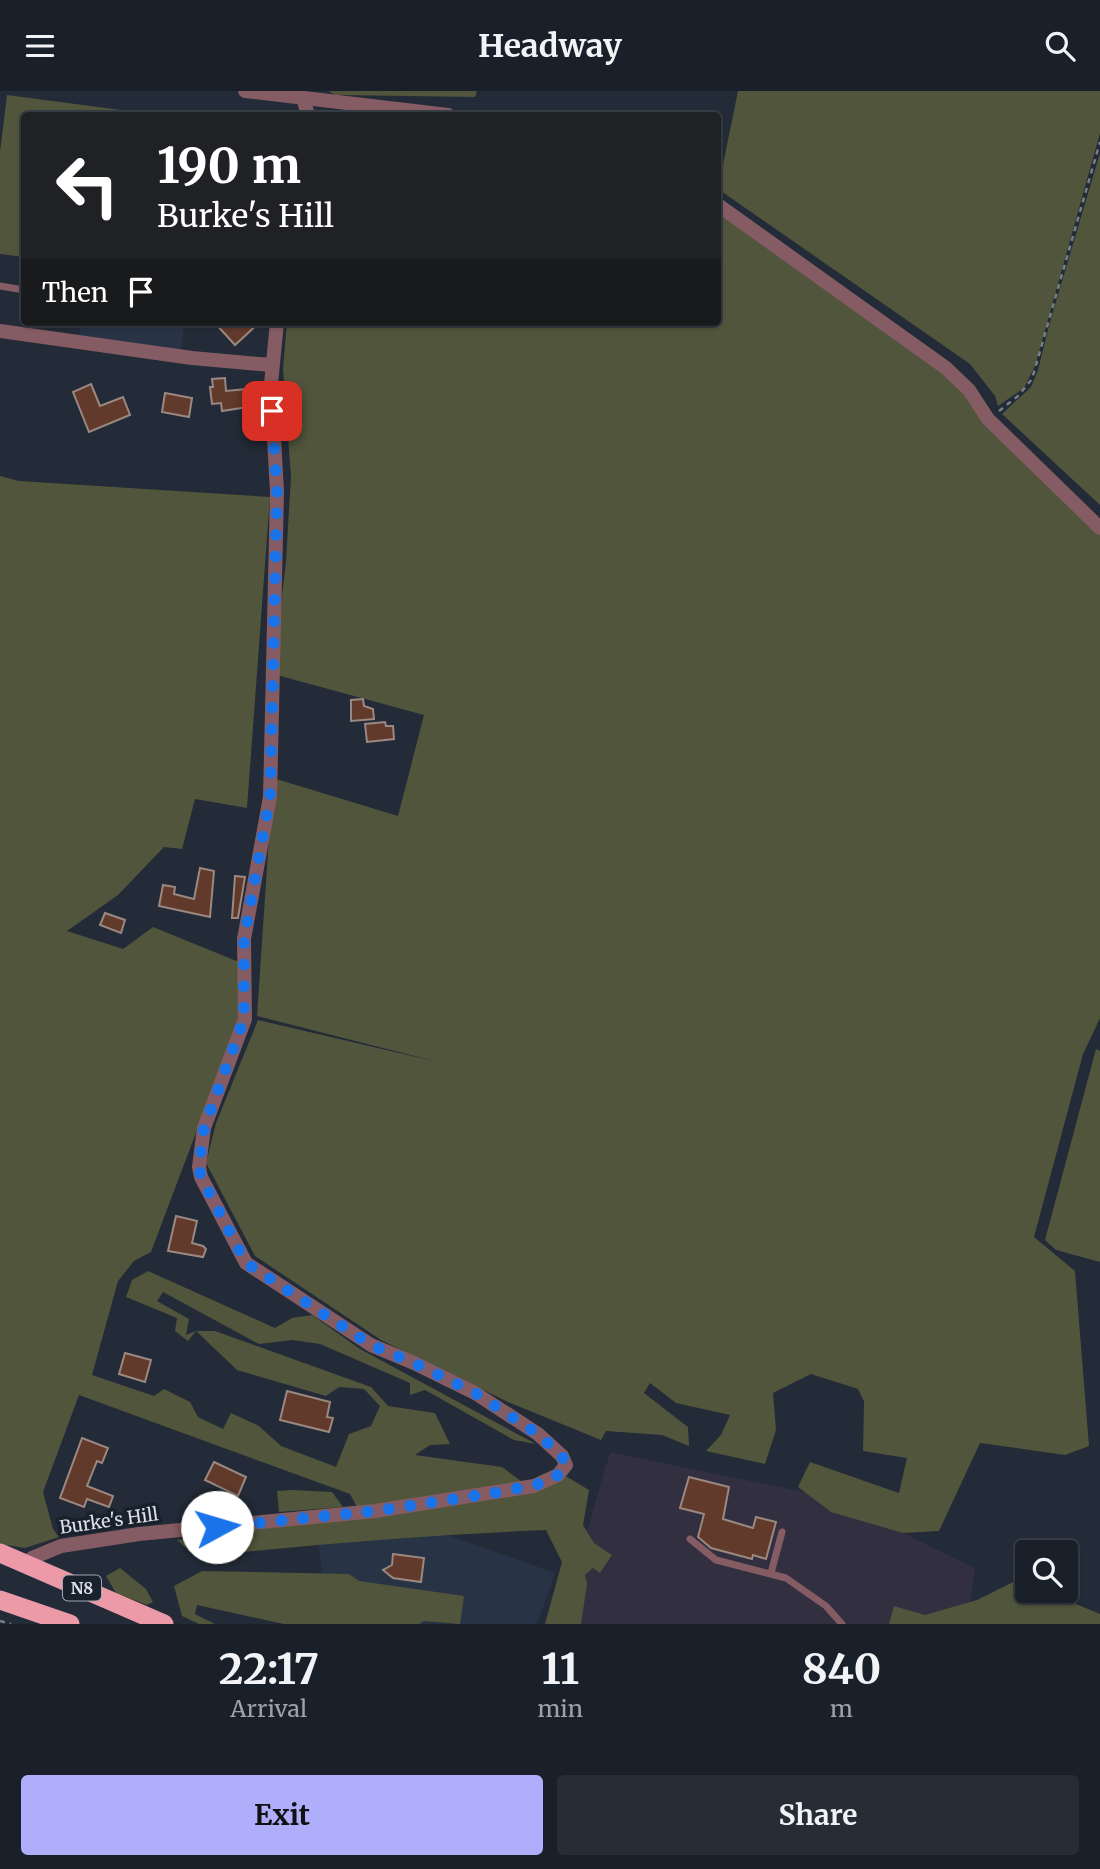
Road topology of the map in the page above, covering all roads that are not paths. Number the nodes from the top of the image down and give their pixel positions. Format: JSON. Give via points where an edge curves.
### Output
{"nodes":[{"id":1,"x":245,"y":91,"type":"edge"},
{"id":2,"x":303,"y":98,"type":"junction"},
{"id":3,"x":307,"y":112,"type":"edge"},
{"id":4,"x":422,"y":112,"type":"edge"},
{"id":5,"x":721,"y":207,"type":"edge"},
{"id":6,"x":0,"y":286,"type":"edge"},
{"id":7,"x":21,"y":290,"type":"edge"},
{"id":8,"x":276,"y":326,"type":"edge"},
{"id":9,"x":0,"y":331,"type":"edge"},
{"id":10,"x":271,"y":365,"type":"junction"},
{"id":11,"x":1100,"y":528,"type":"edge"},
{"id":12,"x":782,"y":1532,"type":"dead end"},
{"id":13,"x":690,"y":1539,"type":"dead end"},
{"id":14,"x":0,"y":1553,"type":"edge"},
{"id":15,"x":30,"y":1564,"type":"junction"},
{"id":16,"x":771,"y":1573,"type":"junction"},
{"id":17,"x":0,"y":1600,"type":"edge"},
{"id":18,"x":70,"y":1624,"type":"edge"},
{"id":19,"x":164,"y":1624,"type":"edge"},
{"id":20,"x":842,"y":1624,"type":"edge"}],
"edges":[{"from":1,"to":2,"type":"street"},
{"from":2,"to":3,"type":"street"},
{"from":2,"to":4,"type":"street"},
{"from":5,"to":11,"type":"street","via":[[946,368],[970,390],[988,419]]},
{"from":6,"to":7,"type":"lane"},
{"from":8,"to":10,"type":"street","name":"Burke's Hill"},
{"from":9,"to":10,"type":"street"},
{"from":10,"to":15,"type":"street","name":"Burke's Hill","via":[[277,492],[270,797],[244,939],[244,1019],[204,1128],[201,1177],[246,1263],[371,1345],[475,1393],[538,1434],[566,1465],[553,1479],[534,1486],[375,1511],[61,1546],[32,1558]]},
{"from":12,"to":16,"type":"lane"},
{"from":13,"to":16,"type":"lane","via":[[716,1560]]},
{"from":14,"to":15,"type":"highway","number":"N8"},
{"from":15,"to":19,"type":"highway","number":"N8"},
{"from":16,"to":20,"type":"lane","via":[[826,1606]]},
{"from":17,"to":18,"type":"highway","number":"N8"}]}
